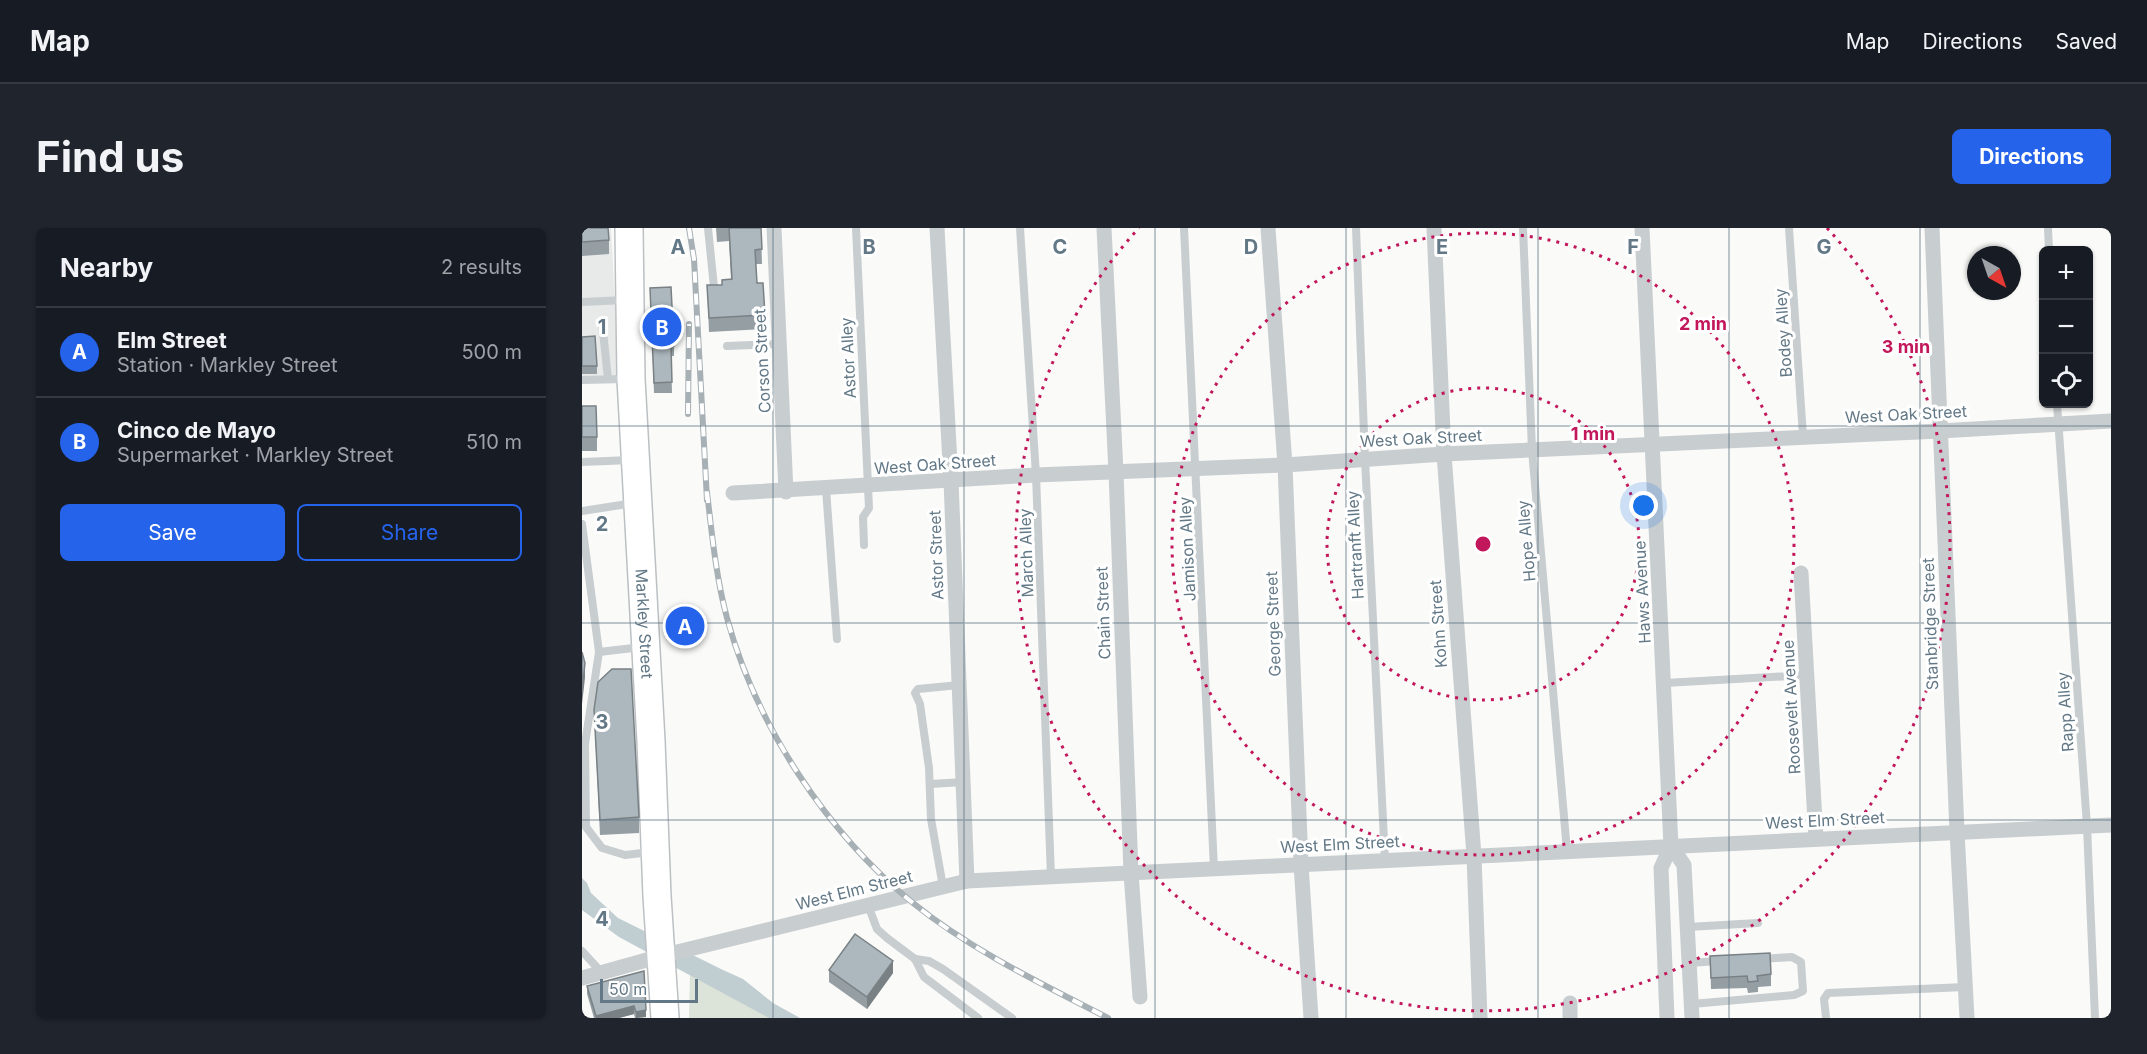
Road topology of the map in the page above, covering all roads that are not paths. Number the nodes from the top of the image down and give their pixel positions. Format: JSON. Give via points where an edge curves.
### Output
{"nodes":[{"id":1,"x":629,"y":228,"type":"edge"},
{"id":2,"x":708,"y":228,"type":"edge"},
{"id":3,"x":774,"y":228,"type":"edge"},
{"id":4,"x":856,"y":228,"type":"edge"},
{"id":5,"x":938,"y":228,"type":"edge"},
{"id":6,"x":1020,"y":228,"type":"edge"},
{"id":7,"x":1104,"y":228,"type":"edge"},
{"id":8,"x":1184,"y":228,"type":"edge"},
{"id":9,"x":1268,"y":228,"type":"edge"},
{"id":10,"x":1356,"y":228,"type":"edge"},
{"id":11,"x":1434,"y":228,"type":"edge"},
{"id":12,"x":1523,"y":228,"type":"edge"},
{"id":13,"x":1642,"y":228,"type":"edge"},
{"id":14,"x":1789,"y":228,"type":"edge"},
{"id":15,"x":1932,"y":228,"type":"edge"},
{"id":16,"x":2048,"y":228,"type":"edge"},
{"id":17,"x":2049,"y":246,"type":"edge"},
{"id":18,"x":714,"y":287,"type":"edge"},
{"id":19,"x":630,"y":300,"type":"junction"},
{"id":20,"x":582,"y":302,"type":"edge"},
{"id":21,"x":602,"y":322,"type":"dead end"},
{"id":22,"x":779,"y":344,"type":"junction"},
{"id":23,"x":728,"y":346,"type":"dead end"},
{"id":24,"x":620,"y":379,"type":"junction"},
{"id":25,"x":582,"y":380,"type":"edge"},
{"id":26,"x":2057,"y":408,"type":"edge"},
{"id":27,"x":2111,"y":421,"type":"edge"},
{"id":28,"x":2059,"y":423,"type":"junction"},
{"id":29,"x":1940,"y":431,"type":"junction"},
{"id":30,"x":1803,"y":436,"type":"junction"},
{"id":31,"x":1651,"y":445,"type":"junction"},
{"id":32,"x":1532,"y":450,"type":"junction"},
{"id":33,"x":1444,"y":454,"type":"junction"},
{"id":34,"x":1365,"y":459,"type":"junction"},
{"id":35,"x":636,"y":460,"type":"junction"},
{"id":36,"x":582,"y":462,"type":"edge"},
{"id":37,"x":1285,"y":465,"type":"junction"},
{"id":38,"x":1197,"y":468,"type":"junction"},
{"id":39,"x":1116,"y":472,"type":"junction"},
{"id":40,"x":1036,"y":475,"type":"junction"},
{"id":41,"x":951,"y":481,"type":"junction"},
{"id":42,"x":868,"y":486,"type":"junction"},
{"id":43,"x":826,"y":489,"type":"junction"},
{"id":44,"x":786,"y":492,"type":"junction"},
{"id":45,"x":733,"y":494,"type":"dead end"},
{"id":46,"x":638,"y":502,"type":"junction"},
{"id":47,"x":582,"y":512,"type":"edge"},
{"id":48,"x":582,"y":524,"type":"edge"},
{"id":49,"x":864,"y":545,"type":"dead end"},
{"id":50,"x":1801,"y":573,"type":"dead end"},
{"id":51,"x":837,"y":639,"type":"dead end"},
{"id":52,"x":646,"y":647,"type":"junction"},
{"id":53,"x":599,"y":652,"type":"junction"},
{"id":54,"x":1808,"y":675,"type":"junction"},
{"id":55,"x":1665,"y":683,"type":"junction"},
{"id":56,"x":960,"y":685,"type":"junction"},
{"id":57,"x":964,"y":782,"type":"junction"},
{"id":58,"x":930,"y":784,"type":"junction"},
{"id":59,"x":2111,"y":825,"type":"edge"},
{"id":60,"x":584,"y":826,"type":"edge"},
{"id":61,"x":2087,"y":826,"type":"junction"},
{"id":62,"x":1957,"y":832,"type":"junction"},
{"id":63,"x":1816,"y":839,"type":"junction"},
{"id":64,"x":1671,"y":846,"type":"junction"},
{"id":65,"x":1566,"y":851,"type":"junction"},
{"id":66,"x":656,"y":852,"type":"junction"},
{"id":67,"x":1474,"y":856,"type":"junction"},
{"id":68,"x":1385,"y":860,"type":"junction"},
{"id":69,"x":1301,"y":864,"type":"junction"},
{"id":70,"x":1214,"y":869,"type":"junction"},
{"id":71,"x":1131,"y":873,"type":"junction"},
{"id":72,"x":1052,"y":877,"type":"junction"},
{"id":73,"x":967,"y":881,"type":"junction"},
{"id":74,"x":943,"y":887,"type":"junction"},
{"id":75,"x":868,"y":904,"type":"junction"},
{"id":76,"x":1758,"y":923,"type":"dead end"},
{"id":77,"x":1688,"y":927,"type":"junction"},
{"id":78,"x":582,"y":951,"type":"edge"},
{"id":79,"x":661,"y":956,"type":"junction"},
{"id":80,"x":915,"y":959,"type":"junction"},
{"id":81,"x":1746,"y":960,"type":"edge"},
{"id":82,"x":1724,"y":961,"type":"edge"},
{"id":83,"x":1690,"y":963,"type":"junction"},
{"id":84,"x":602,"y":973,"type":"junction"},
{"id":85,"x":582,"y":978,"type":"edge"},
{"id":86,"x":1666,"y":987,"type":"junction"},
{"id":87,"x":1690,"y":987,"type":"junction"},
{"id":88,"x":1965,"y":987,"type":"junction"},
{"id":89,"x":1140,"y":997,"type":"dead end"},
{"id":90,"x":1692,"y":1011,"type":"edge"},
{"id":91,"x":665,"y":1018,"type":"edge"},
{"id":92,"x":978,"y":1018,"type":"edge"},
{"id":93,"x":1012,"y":1018,"type":"edge"},
{"id":94,"x":1311,"y":1018,"type":"edge"},
{"id":95,"x":1480,"y":1018,"type":"edge"},
{"id":96,"x":1667,"y":1018,"type":"edge"},
{"id":97,"x":1826,"y":1018,"type":"edge"},
{"id":98,"x":1967,"y":1018,"type":"edge"},
{"id":99,"x":2095,"y":1018,"type":"edge"}],
"edges":[{"from":1,"to":19,"type":"highway","name":"Markley Street"},
{"from":2,"to":18,"type":"lane"},
{"from":3,"to":22,"type":"street","name":"Corson Street"},
{"from":4,"to":42,"type":"lane","name":"Astor Alley"},
{"from":5,"to":41,"type":"street","name":"Astor Street"},
{"from":6,"to":40,"type":"lane","name":"March Alley"},
{"from":7,"to":39,"type":"street","name":"Chain Street"},
{"from":8,"to":38,"type":"lane","name":"Jamison Alley"},
{"from":9,"to":37,"type":"street","name":"George Street"},
{"from":10,"to":34,"type":"lane","name":"Hartranft Alley"},
{"from":11,"to":33,"type":"street","name":"Kohn Street"},
{"from":12,"to":32,"type":"lane","name":"Hope Alley"},
{"from":13,"to":31,"type":"street","name":"Haws Avenue"},
{"from":14,"to":30,"type":"lane","name":"Bodey Alley"},
{"from":15,"to":29,"type":"street","name":"Stanbridge Street"},
{"from":16,"to":17,"type":"lane"},
{"from":19,"to":20,"type":"lane"},
{"from":19,"to":24,"type":"highway","name":"Markley Street"},
{"from":21,"to":24,"type":"lane"},
{"from":22,"to":23,"type":"lane"},
{"from":22,"to":44,"type":"street","name":"Corson Street"},
{"from":24,"to":25,"type":"lane"},
{"from":24,"to":35,"type":"highway","name":"Markley Street"},
{"from":26,"to":28,"type":"lane","name":"Rapp Alley"},
{"from":27,"to":28,"type":"street","name":"West Oak Street"},
{"from":28,"to":29,"type":"street","name":"West Oak Street"},
{"from":28,"to":61,"type":"lane","name":"Rapp Alley"},
{"from":29,"to":30,"type":"street","name":"West Oak Street"},
{"from":29,"to":62,"type":"street","name":"Stanbridge Street"},
{"from":30,"to":31,"type":"street","name":"West Oak Street"},
{"from":31,"to":32,"type":"street","name":"West Oak Street"},
{"from":31,"to":55,"type":"street","name":"Haws Avenue"},
{"from":32,"to":33,"type":"street","name":"West Oak Street"},
{"from":32,"to":65,"type":"lane","name":"Hope Alley"},
{"from":33,"to":34,"type":"street","name":"West Oak Street"},
{"from":33,"to":67,"type":"street","name":"Kohn Street"},
{"from":34,"to":37,"type":"street","name":"West Oak Street"},
{"from":34,"to":68,"type":"lane","name":"Hartranft Alley"},
{"from":35,"to":36,"type":"lane"},
{"from":35,"to":46,"type":"highway","name":"Markley Street"},
{"from":37,"to":38,"type":"street","name":"West Oak Street"},
{"from":37,"to":69,"type":"street","name":"George Street"},
{"from":38,"to":39,"type":"street","name":"West Oak Street"},
{"from":38,"to":70,"type":"lane","name":"Jamison Alley"},
{"from":39,"to":40,"type":"street","name":"West Oak Street"},
{"from":39,"to":71,"type":"street","name":"Chain Street"},
{"from":40,"to":41,"type":"street","name":"West Oak Street"},
{"from":40,"to":72,"type":"lane","name":"March Alley"},
{"from":41,"to":42,"type":"street","name":"West Oak Street"},
{"from":41,"to":56,"type":"street","name":"Astor Street"},
{"from":42,"to":43,"type":"street","name":"West Oak Street"},
{"from":42,"to":49,"type":"lane","name":"Astor Alley"},
{"from":43,"to":44,"type":"street","name":"West Oak Street"},
{"from":43,"to":51,"type":"lane"},
{"from":44,"to":45,"type":"street","name":"West Oak Street"},
{"from":46,"to":47,"type":"lane"},
{"from":46,"to":52,"type":"highway","name":"Markley Street"},
{"from":48,"to":53,"type":"lane"},
{"from":50,"to":54,"type":"street","name":"Roosevelt Avenue"},
{"from":52,"to":53,"type":"lane"},
{"from":52,"to":66,"type":"highway","name":"Markley Street"},
{"from":53,"to":60,"type":"lane","via":[[585,744]]},
{"from":54,"to":55,"type":"lane"},
{"from":54,"to":63,"type":"street","name":"Roosevelt Avenue"},
{"from":55,"to":64,"type":"street","name":"Haws Avenue"},
{"from":56,"to":57,"type":"street","name":"Astor Street"},
{"from":56,"to":58,"type":"lane","via":[[918,689],[915,693],[920,704]]},
{"from":57,"to":58,"type":"lane"},
{"from":57,"to":73,"type":"street","name":"Astor Street"},
{"from":58,"to":74,"type":"lane","via":[[931,819]]},
{"from":59,"to":61,"type":"street","name":"West Elm Street"},
{"from":60,"to":66,"type":"lane","via":[[602,848],[625,855]]},
{"from":61,"to":62,"type":"street","name":"West Elm Street"},
{"from":61,"to":99,"type":"lane","name":"Rapp Alley"},
{"from":62,"to":63,"type":"street","name":"West Elm Street"},
{"from":62,"to":88,"type":"street","name":"Stanbridge Street"},
{"from":63,"to":64,"type":"street","name":"West Elm Street"},
{"from":64,"to":65,"type":"street","name":"West Elm Street"},
{"from":64,"to":77,"type":"street","name":"Haws Avenue","via":[[1684,865]]},
{"from":64,"to":86,"type":"street","name":"Haws Avenue","via":[[1661,868]]},
{"from":65,"to":67,"type":"street","name":"West Elm Street"},
{"from":66,"to":79,"type":"highway","name":"Markley Street"},
{"from":67,"to":68,"type":"street","name":"West Elm Street"},
{"from":67,"to":95,"type":"street","name":"Kohn Street"},
{"from":68,"to":69,"type":"street","name":"West Elm Street"},
{"from":69,"to":70,"type":"street","name":"West Elm Street"},
{"from":69,"to":94,"type":"street","name":"George Street"},
{"from":70,"to":71,"type":"street","name":"West Elm Street"},
{"from":71,"to":72,"type":"street","name":"West Elm Street"},
{"from":71,"to":89,"type":"street","name":"Chain Street"},
{"from":72,"to":73,"type":"street","name":"West Elm Street"},
{"from":73,"to":74,"type":"street","name":"West Elm Street"},
{"from":74,"to":75,"type":"street","name":"West Elm Street"},
{"from":75,"to":79,"type":"street","name":"West Elm Street"},
{"from":75,"to":80,"type":"lane","via":[[877,929]]},
{"from":76,"to":77,"type":"lane"},
{"from":77,"to":83,"type":"street","name":"Haws Avenue"},
{"from":78,"to":84,"type":"lane"},
{"from":79,"to":84,"type":"street","name":"West Elm Street"},
{"from":79,"to":91,"type":"highway","name":"Markley Street"},
{"from":80,"to":92,"type":"lane","via":[[924,977]]},
{"from":80,"to":93,"type":"lane","via":[[929,961]]},
{"from":81,"to":90,"type":"lane","via":[[1792,957],[1801,962],[1803,991]]},
{"from":82,"to":83,"type":"lane"},
{"from":83,"to":87,"type":"street","name":"Haws Avenue"},
{"from":84,"to":85,"type":"street","name":"West Elm Street"},
{"from":86,"to":87,"type":"street"},
{"from":86,"to":96,"type":"street","name":"Haws Avenue"},
{"from":87,"to":90,"type":"street","name":"Haws Avenue"},
{"from":88,"to":97,"type":"lane","via":[[1828,993],[1824,999]]},
{"from":88,"to":98,"type":"street","name":"Stanbridge Street"}]}
